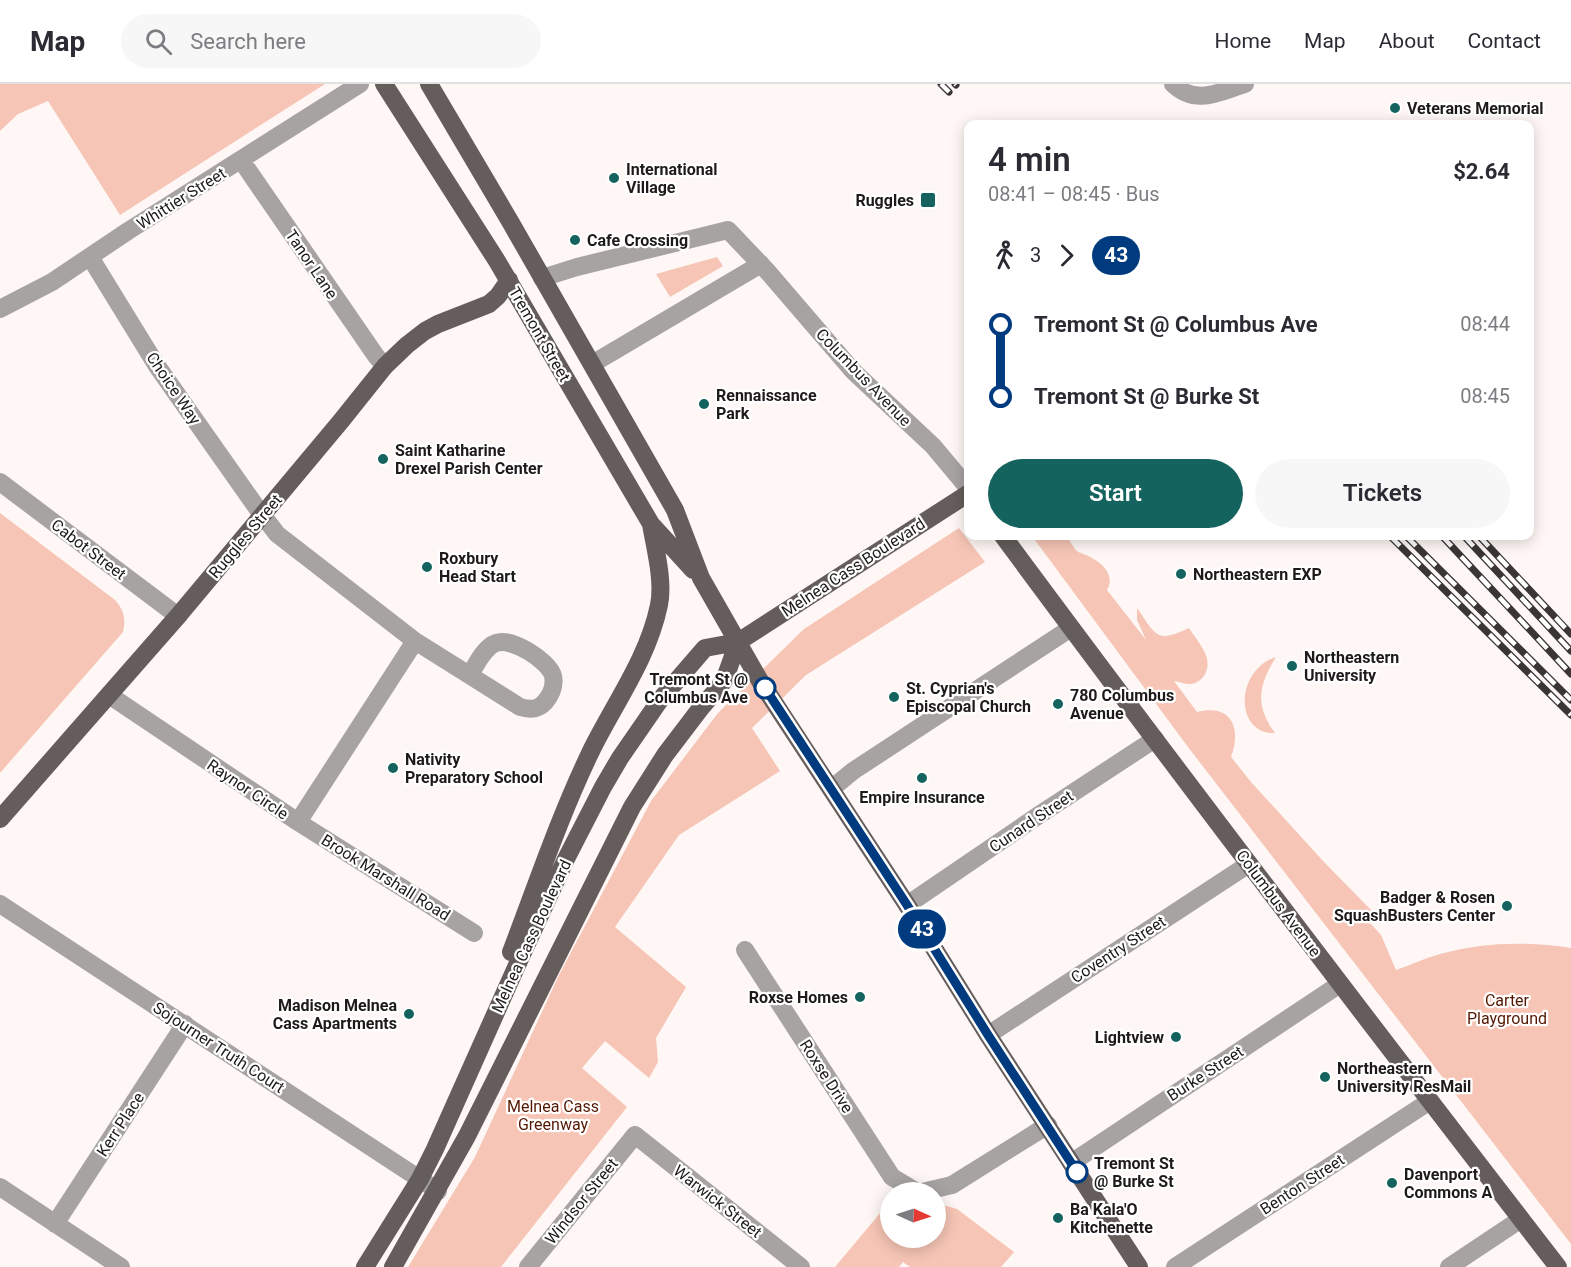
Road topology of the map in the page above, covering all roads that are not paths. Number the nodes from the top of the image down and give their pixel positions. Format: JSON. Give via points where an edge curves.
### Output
{"nodes":[{"id":1,"x":360,"y":84,"type":"edge"},
{"id":2,"x":384,"y":84,"type":"edge"},
{"id":3,"x":429,"y":84,"type":"edge"},
{"id":4,"x":1173,"y":84,"type":"edge"},
{"id":5,"x":1237,"y":85,"type":"edge"},
{"id":6,"x":241,"y":160,"type":"junction"},
{"id":7,"x":90,"y":257,"type":"junction"},
{"id":8,"x":761,"y":264,"type":"junction"},
{"id":9,"x":542,"y":278,"type":"junction"},
{"id":10,"x":509,"y":280,"type":"junction"},
{"id":11,"x":0,"y":309,"type":"edge"},
{"id":12,"x":592,"y":364,"type":"junction"},
{"id":13,"x":385,"y":366,"type":"junction"},
{"id":14,"x":0,"y":482,"type":"edge"},
{"id":15,"x":964,"y":485,"type":"edge"},
{"id":16,"x":964,"y":494,"type":"edge"},
{"id":17,"x":263,"y":515,"type":"junction"},
{"id":18,"x":651,"y":524,"type":"junction"},
{"id":19,"x":1007,"y":540,"type":"edge"},
{"id":20,"x":701,"y":578,"type":"junction"},
{"id":21,"x":178,"y":616,"type":"junction"},
{"id":22,"x":1071,"y":628,"type":"junction"},
{"id":23,"x":415,"y":640,"type":"junction"},
{"id":24,"x":738,"y":642,"type":"junction"},
{"id":25,"x":470,"y":675,"type":"junction"},
{"id":26,"x":109,"y":695,"type":"junction"},
{"id":27,"x":1155,"y":739,"type":"junction"},
{"id":28,"x":831,"y":789,"type":"junction"},
{"id":29,"x":0,"y":819,"type":"edge"},
{"id":30,"x":298,"y":822,"type":"junction"},
{"id":31,"x":1249,"y":864,"type":"junction"},
{"id":32,"x":0,"y":904,"type":"edge"},
{"id":33,"x":907,"y":905,"type":"junction"},
{"id":34,"x":474,"y":933,"type":"dead end"},
{"id":35,"x":745,"y":950,"type":"dead end"},
{"id":36,"x":1340,"y":984,"type":"junction"},
{"id":37,"x":184,"y":1024,"type":"junction"},
{"id":38,"x":988,"y":1035,"type":"junction"},
{"id":39,"x":483,"y":1042,"type":"junction"},
{"id":40,"x":1430,"y":1101,"type":"junction"},
{"id":41,"x":1047,"y":1125,"type":"junction"},
{"id":42,"x":635,"y":1134,"type":"joint"},
{"id":43,"x":1071,"y":1163,"type":"junction"},
{"id":44,"x":420,"y":1179,"type":"junction"},
{"id":45,"x":901,"y":1182,"type":"edge"},
{"id":46,"x":946,"y":1186,"type":"edge"},
{"id":47,"x":0,"y":1187,"type":"edge"},
{"id":48,"x":438,"y":1191,"type":"junction"},
{"id":49,"x":1521,"y":1219,"type":"junction"},
{"id":50,"x":55,"y":1224,"type":"junction"},
{"id":51,"x":796,"y":1266,"type":"edge"},
{"id":52,"x":121,"y":1267,"type":"edge"},
{"id":53,"x":365,"y":1267,"type":"edge"},
{"id":54,"x":393,"y":1267,"type":"edge"},
{"id":55,"x":528,"y":1267,"type":"edge"},
{"id":56,"x":1139,"y":1267,"type":"edge"},
{"id":57,"x":1175,"y":1267,"type":"edge"},
{"id":58,"x":1449,"y":1267,"type":"edge"},
{"id":59,"x":1558,"y":1267,"type":"edge"}],
"edges":[{"from":1,"to":6,"type":"street","name":"Whittier Street"},
{"from":2,"to":10,"type":"main road","name":"Tremont Street"},
{"from":3,"to":9,"type":"main road","name":"Tremont Street"},
{"from":4,"to":5,"type":"street","via":[[1184,93],[1199,97]]},
{"from":6,"to":7,"type":"street","name":"Whittier Street"},
{"from":6,"to":13,"type":"street","name":"Tanor Lane"},
{"from":7,"to":11,"type":"street","name":"Whittier Street"},
{"from":7,"to":17,"type":"street","name":"Choice Way","via":[[157,366]]},
{"from":8,"to":9,"type":"street","name":"Columbus Avenue","via":[[728,230]]},
{"from":8,"to":12,"type":"street"},
{"from":8,"to":15,"type":"street","name":"Columbus Avenue","via":[[853,371],[933,447]]},
{"from":9,"to":12,"type":"main road","name":"Tremont Street"},
{"from":10,"to":13,"type":"main road","name":"Ruggles Street","via":[[489,304],[425,331]]},
{"from":10,"to":18,"type":"main road","name":"Tremont Street"},
{"from":12,"to":20,"type":"main road","name":"Tremont Street","via":[[675,510]]},
{"from":13,"to":17,"type":"main road","name":"Ruggles Street"},
{"from":14,"to":21,"type":"street","name":"Cabot Street"},
{"from":16,"to":24,"type":"main road","name":"Melnea Cass Boulevard"},
{"from":17,"to":21,"type":"main road","name":"Ruggles Street"},
{"from":17,"to":23,"type":"street","via":[[278,534]]},
{"from":18,"to":20,"type":"main road","name":"Tremont Street"},
{"from":18,"to":39,"type":"main road","via":[[661,595],[647,646],[593,748],[562,818],[491,1004]]},
{"from":19,"to":22,"type":"main road","name":"Columbus Avenue"},
{"from":20,"to":24,"type":"main road","name":"Tremont Street"},
{"from":21,"to":26,"type":"main road","name":"Ruggles Street"},
{"from":22,"to":27,"type":"main road","name":"Columbus Avenue"},
{"from":22,"to":28,"type":"street"},
{"from":23,"to":25,"type":"street"},
{"from":23,"to":30,"type":"street","name":"Raynor Circle"},
{"from":24,"to":28,"type":"main road","name":"Tremont Street"},
{"from":24,"to":39,"type":"main road","name":"Melnea Cass Boulevard","via":[[705,648],[660,700],[620,758],[575,842]]},
{"from":24,"to":48,"type":"main road","name":"Melnea Cass Boulevard","via":[[724,681],[665,755],[632,807]]},
{"from":25,"to":25,"type":"street","via":[[530,710],[541,707],[554,685],[546,665],[516,644],[506,642],[487,649]]},
{"from":26,"to":29,"type":"main road","name":"Ruggles Street"},
{"from":26,"to":30,"type":"street","name":"Raynor Circle"},
{"from":27,"to":31,"type":"main road","name":"Columbus Avenue"},
{"from":27,"to":33,"type":"street","name":"Cunard Street"},
{"from":28,"to":33,"type":"main road","name":"Tremont Street"},
{"from":30,"to":34,"type":"street","name":"Brook Marshall Road"},
{"from":31,"to":36,"type":"main road","name":"Columbus Avenue"},
{"from":31,"to":38,"type":"street","name":"Coventry Street"},
{"from":32,"to":37,"type":"street","name":"Sojourner Truth Court"},
{"from":33,"to":38,"type":"main road","name":"Tremont Street"},
{"from":35,"to":45,"type":"street","name":"Roxse Drive","via":[[892,1177]]},
{"from":36,"to":40,"type":"main road","name":"Columbus Avenue"},
{"from":36,"to":43,"type":"street","name":"Burke Street"},
{"from":37,"to":44,"type":"street","name":"Sojourner Truth Court"},
{"from":37,"to":50,"type":"street","name":"Kerr Place"},
{"from":38,"to":41,"type":"main road","name":"Tremont Street"},
{"from":39,"to":44,"type":"main road","name":"Melnea Cass Boulevard"},
{"from":40,"to":49,"type":"main road","name":"Columbus Avenue"},
{"from":40,"to":57,"type":"street","name":"Benton Street"},
{"from":41,"to":43,"type":"main road","name":"Tremont Street"},
{"from":41,"to":46,"type":"street","name":"Roxse Drive"},
{"from":42,"to":51,"type":"street","name":"Warwick Street"},
{"from":42,"to":55,"type":"street","name":"Windsor Street"},
{"from":43,"to":56,"type":"main road","name":"Tremont Street"},
{"from":44,"to":48,"type":"street","name":"Sojourner Truth Court"},
{"from":44,"to":53,"type":"main road","name":"Melnea Cass Boulevard"},
{"from":47,"to":50,"type":"street"},
{"from":48,"to":54,"type":"main road","name":"Melnea Cass Boulevard"},
{"from":49,"to":58,"type":"street"},
{"from":49,"to":59,"type":"main road","name":"Columbus Avenue"},
{"from":50,"to":52,"type":"street"}]}
